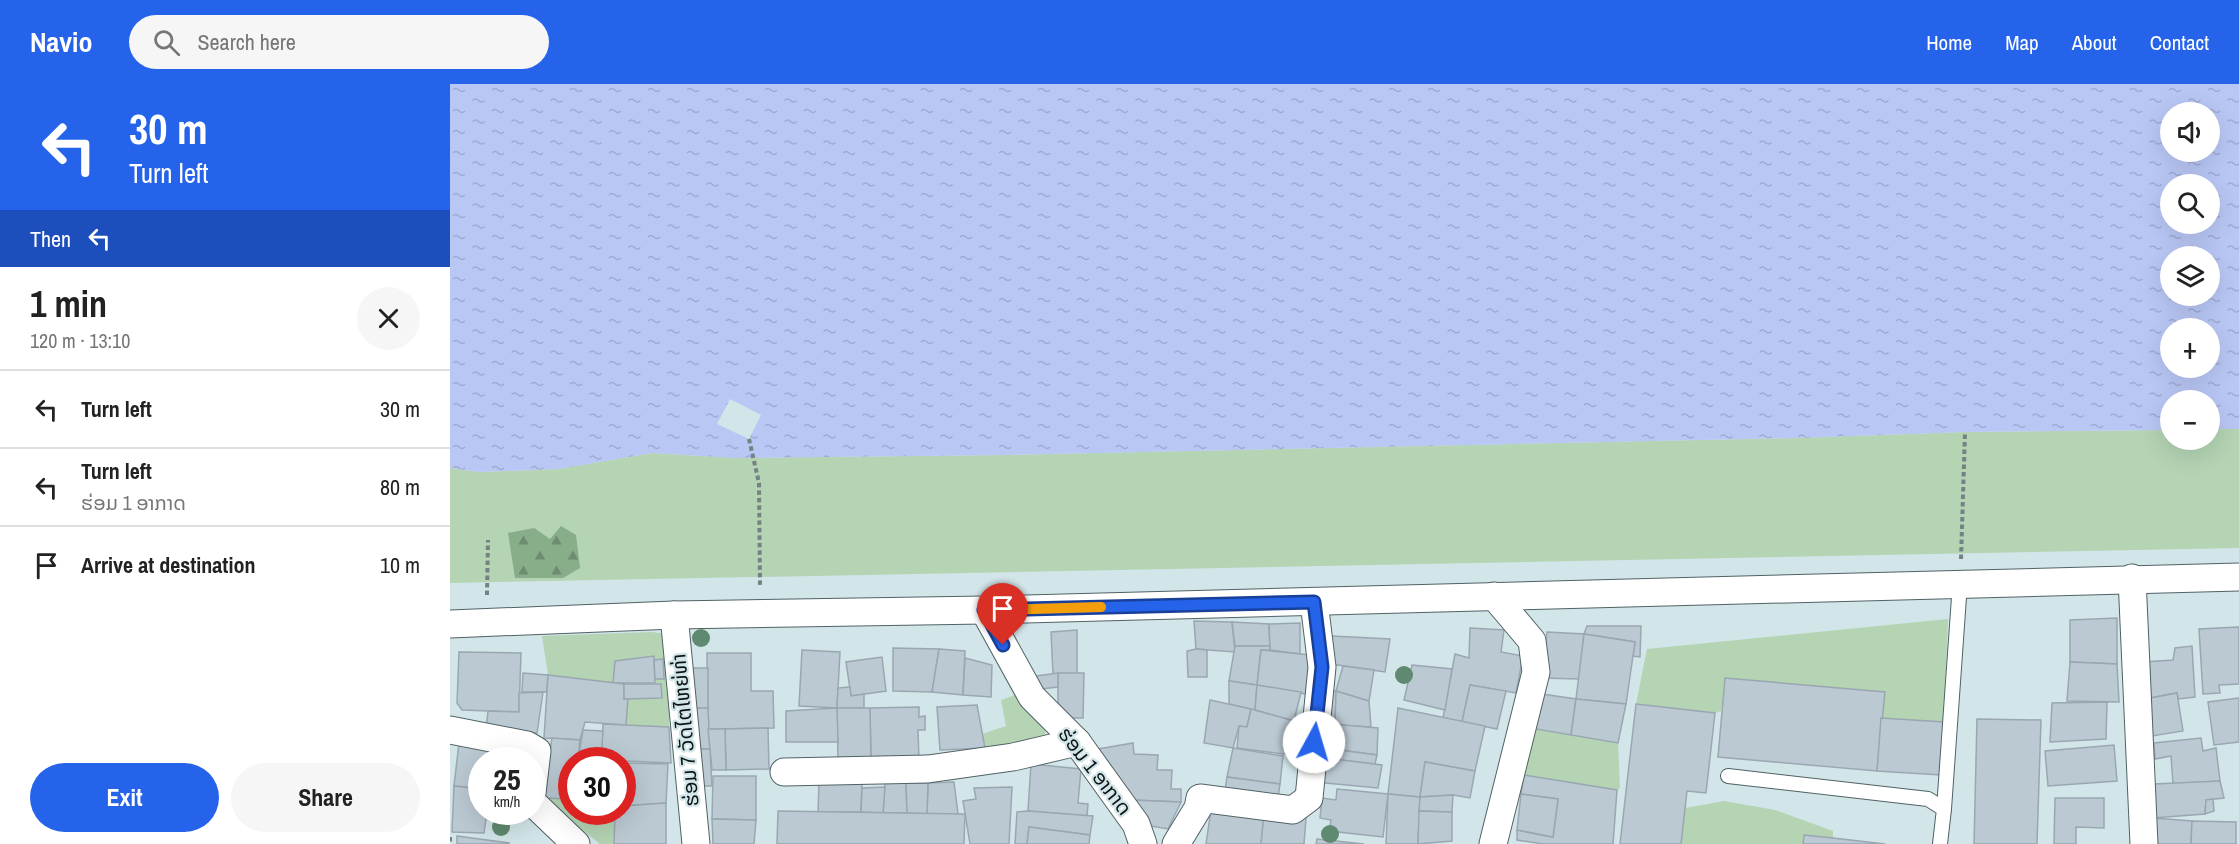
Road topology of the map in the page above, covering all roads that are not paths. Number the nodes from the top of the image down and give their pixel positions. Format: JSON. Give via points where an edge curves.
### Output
{"nodes":[{"id":1,"x":2239,"y":577,"type":"edge"},
{"id":2,"x":2132,"y":578,"type":"junction"},
{"id":3,"x":1959,"y":583,"type":"junction"},
{"id":4,"x":1494,"y":596,"type":"junction"},
{"id":5,"x":1314,"y":602,"type":"junction"},
{"id":6,"x":984,"y":610,"type":"junction"},
{"id":7,"x":674,"y":615,"type":"junction"},
{"id":8,"x":450,"y":624,"type":"edge"},
{"id":9,"x":450,"y":730,"type":"edge"},
{"id":10,"x":1077,"y":742,"type":"junction"},
{"id":11,"x":531,"y":747,"type":"edge"},
{"id":12,"x":784,"y":772,"type":"dead end"},
{"id":13,"x":1728,"y":776,"type":"dead end"},
{"id":14,"x":1944,"y":809,"type":"junction"},
{"id":15,"x":546,"y":815,"type":"edge"},
{"id":16,"x":576,"y":844,"type":"edge"},
{"id":17,"x":696,"y":844,"type":"edge"},
{"id":18,"x":1143,"y":844,"type":"edge"},
{"id":19,"x":1176,"y":844,"type":"edge"},
{"id":20,"x":1493,"y":844,"type":"edge"},
{"id":21,"x":1940,"y":844,"type":"edge"},
{"id":22,"x":2144,"y":844,"type":"edge"}],
"edges":[{"from":1,"to":2,"type":"street"},
{"from":2,"to":3,"type":"street"},
{"from":2,"to":22,"type":"street"},
{"from":3,"to":4,"type":"street"},
{"from":3,"to":14,"type":"lane"},
{"from":4,"to":5,"type":"street"},
{"from":4,"to":20,"type":"street","via":[[1532,641],[1536,672]]},
{"from":5,"to":6,"type":"street"},
{"from":5,"to":19,"type":"street","via":[[1322,667],[1309,798],[1293,810],[1200,798]]},
{"from":6,"to":7,"type":"street"},
{"from":6,"to":10,"type":"street","name":"ຮ່ອມ 1 ອາກາດ","via":[[1032,697]]},
{"from":7,"to":8,"type":"street"},
{"from":7,"to":17,"type":"street","name":"ຮ່ອມ 7 ວັດໄຕໄຫຍ່ທ່າ"},
{"from":9,"to":11,"type":"street"},
{"from":10,"to":12,"type":"street","via":[[1013,758],[928,769]]},
{"from":10,"to":18,"type":"street","name":"ຮ່ອມ 1 ອາກາດ","via":[[1136,824]]},
{"from":13,"to":14,"type":"lane","via":[[1928,799]]},
{"from":14,"to":21,"type":"lane"},
{"from":15,"to":16,"type":"street"}]}
